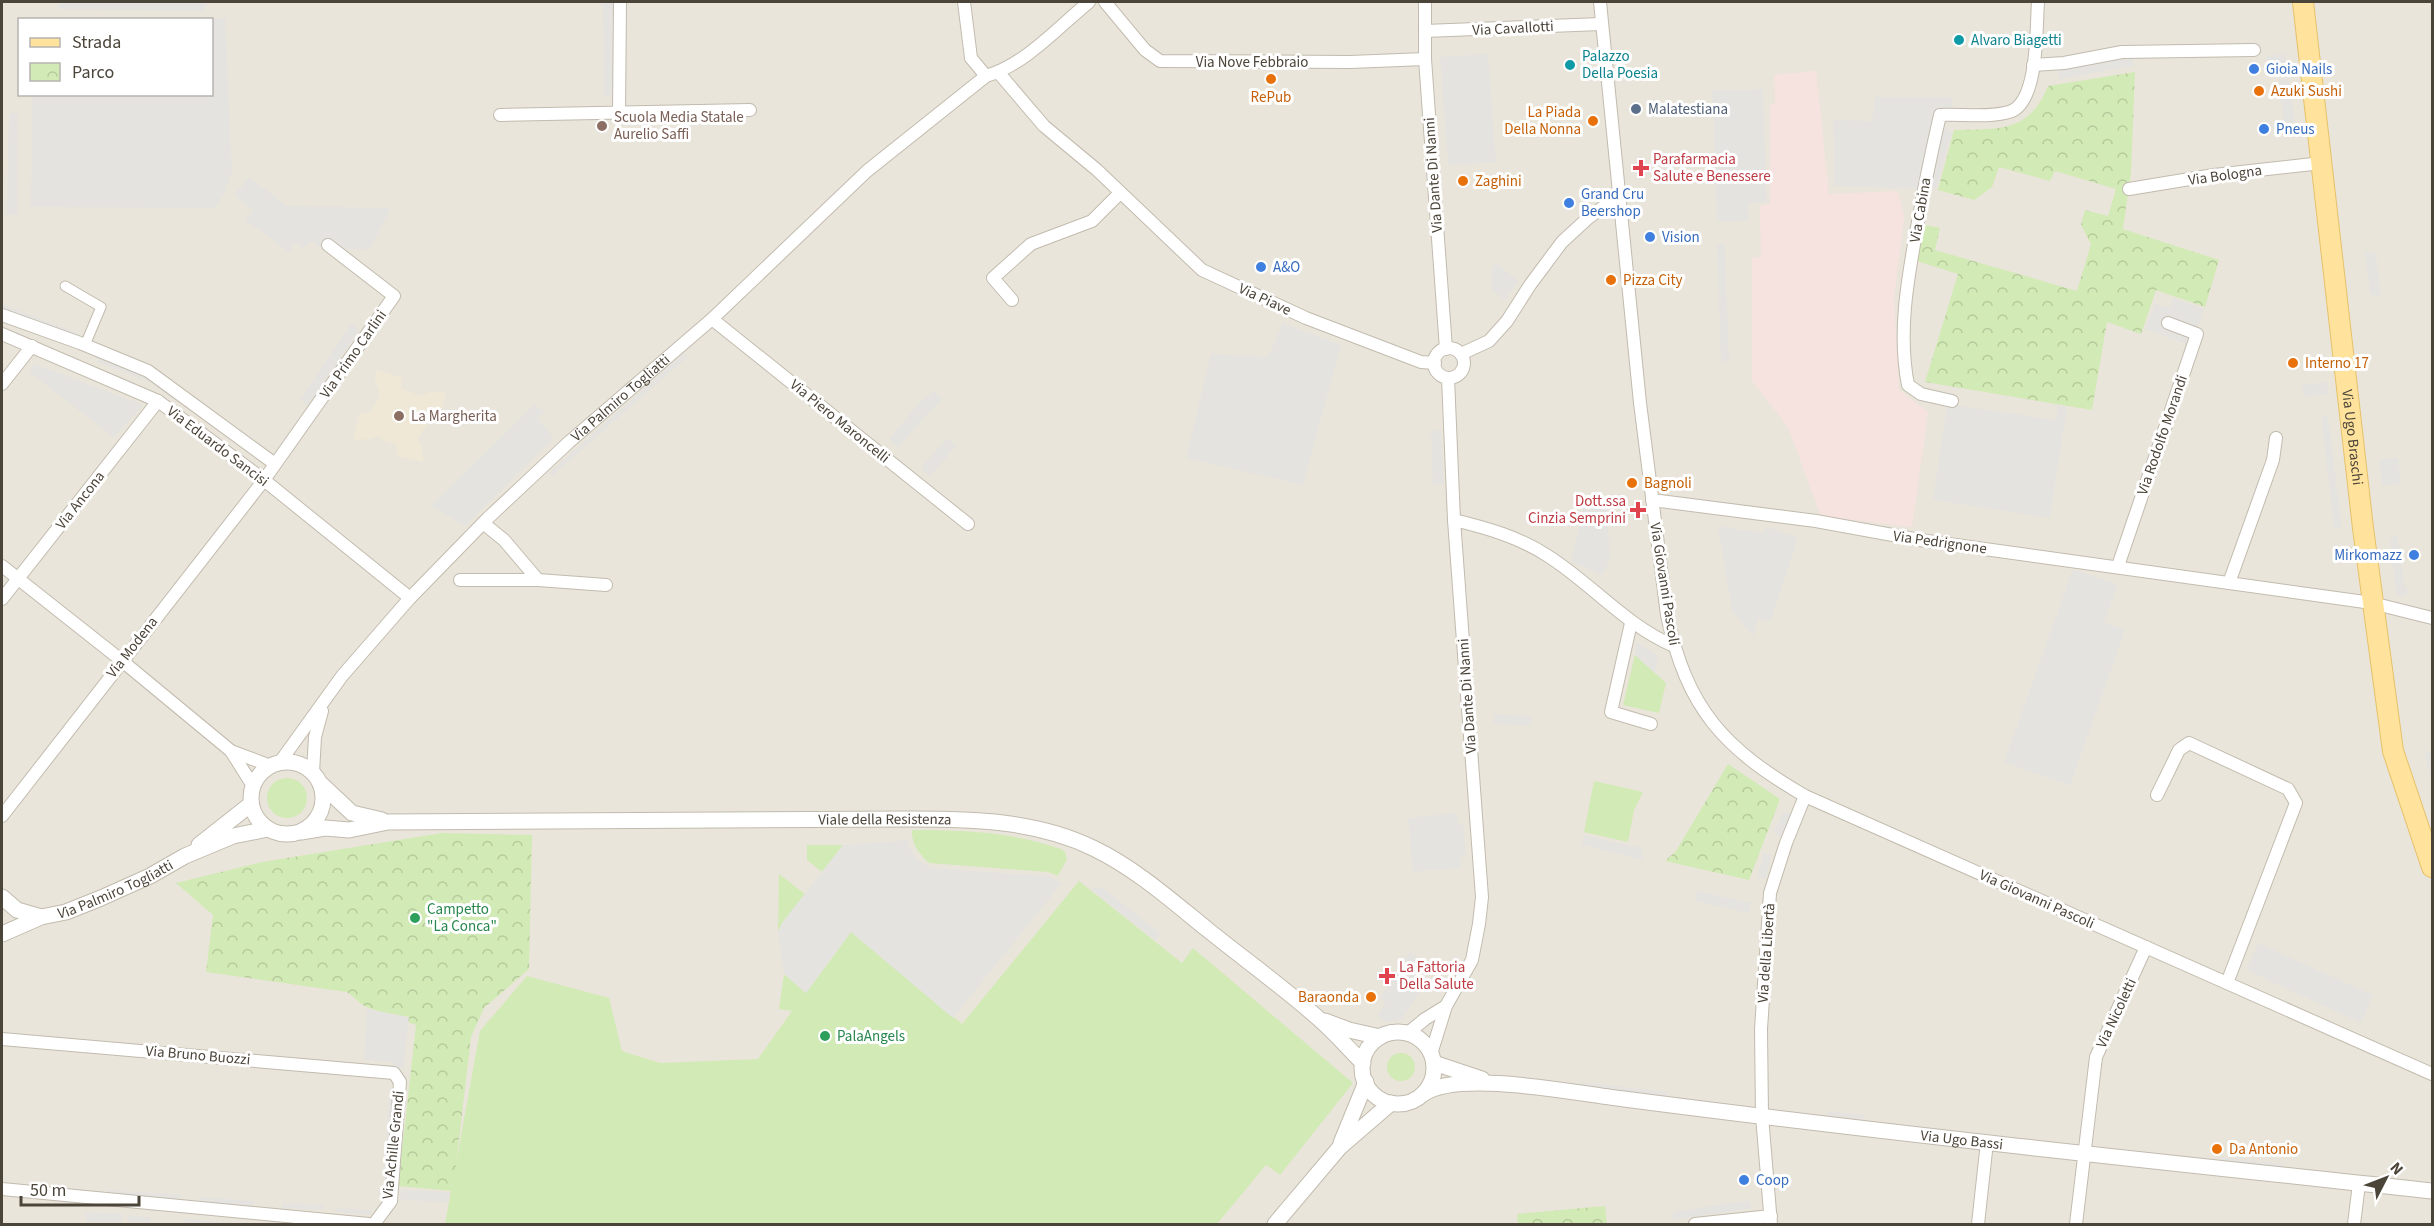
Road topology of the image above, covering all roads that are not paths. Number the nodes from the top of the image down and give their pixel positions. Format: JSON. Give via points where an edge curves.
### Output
{"nodes":[{"id":1,"x":620,"y":2,"type":"edge"},
{"id":2,"x":964,"y":2,"type":"edge"},
{"id":3,"x":1089,"y":2,"type":"edge"},
{"id":4,"x":1105,"y":2,"type":"edge"},
{"id":5,"x":1425,"y":2,"type":"edge"},
{"id":6,"x":1600,"y":2,"type":"edge"},
{"id":7,"x":2038,"y":2,"type":"edge"},
{"id":8,"x":2303,"y":2,"type":"edge"},
{"id":9,"x":1601,"y":24,"type":"junction"},
{"id":10,"x":1425,"y":31,"type":"junction"},
{"id":11,"x":2254,"y":50,"type":"dead end"},
{"id":12,"x":1425,"y":59,"type":"junction"},
{"id":13,"x":2033,"y":64,"type":"junction"},
{"id":14,"x":992,"y":74,"type":"junction"},
{"id":15,"x":750,"y":110,"type":"dead end"},
{"id":16,"x":619,"y":112,"type":"junction"},
{"id":17,"x":500,"y":115,"type":"dead end"},
{"id":18,"x":2322,"y":163,"type":"junction"},
{"id":19,"x":2129,"y":189,"type":"dead end"},
{"id":20,"x":1120,"y":193,"type":"junction"},
{"id":21,"x":1618,"y":196,"type":"junction"},
{"id":22,"x":328,"y":245,"type":"dead end"},
{"id":23,"x":65,"y":286,"type":"dead end"},
{"id":24,"x":1012,"y":300,"type":"dead end"},
{"id":25,"x":2,"y":315,"type":"edge"},
{"id":26,"x":712,"y":319,"type":"junction"},
{"id":27,"x":2168,"y":323,"type":"dead end"},
{"id":28,"x":2,"y":334,"type":"edge"},
{"id":29,"x":32,"y":346,"type":"junction"},
{"id":30,"x":88,"y":346,"type":"junction"},
{"id":31,"x":1446,"y":349,"type":"junction"},
{"id":32,"x":1461,"y":354,"type":"junction"},
{"id":33,"x":1435,"y":363,"type":"junction"},
{"id":34,"x":83,"y":367,"type":"junction"},
{"id":35,"x":1448,"y":378,"type":"junction"},
{"id":36,"x":2,"y":384,"type":"edge"},
{"id":37,"x":158,"y":401,"type":"junction"},
{"id":38,"x":1952,"y":401,"type":"dead end"},
{"id":39,"x":2276,"y":438,"type":"dead end"},
{"id":40,"x":275,"y":464,"type":"junction"},
{"id":41,"x":264,"y":480,"type":"junction"},
{"id":42,"x":1652,"y":500,"type":"junction"},
{"id":43,"x":1454,"y":520,"type":"junction"},
{"id":44,"x":483,"y":523,"type":"junction"},
{"id":45,"x":968,"y":524,"type":"dead end"},
{"id":46,"x":2,"y":566,"type":"edge"},
{"id":47,"x":2118,"y":566,"type":"junction"},
{"id":48,"x":17,"y":579,"type":"junction"},
{"id":49,"x":460,"y":580,"type":"dead end"},
{"id":50,"x":538,"y":580,"type":"junction"},
{"id":51,"x":2229,"y":583,"type":"junction"},
{"id":52,"x":606,"y":585,"type":"dead end"},
{"id":53,"x":410,"y":598,"type":"junction"},
{"id":54,"x":2,"y":599,"type":"edge"},
{"id":55,"x":2372,"y":603,"type":"junction"},
{"id":56,"x":2433,"y":618,"type":"edge"},
{"id":57,"x":1631,"y":623,"type":"junction"},
{"id":58,"x":1674,"y":646,"type":"junction"},
{"id":59,"x":121,"y":660,"type":"junction"},
{"id":60,"x":324,"y":704,"type":"junction"},
{"id":61,"x":1651,"y":723,"type":"dead end"},
{"id":62,"x":231,"y":751,"type":"junction"},
{"id":63,"x":275,"y":764,"type":"junction"},
{"id":64,"x":317,"y":778,"type":"junction"},
{"id":65,"x":253,"y":786,"type":"junction"},
{"id":66,"x":2157,"y":795,"type":"dead end"},
{"id":67,"x":1805,"y":796,"type":"junction"},
{"id":68,"x":251,"y":804,"type":"junction"},
{"id":69,"x":2,"y":816,"type":"edge"},
{"id":70,"x":388,"y":822,"type":"junction"},
{"id":71,"x":268,"y":829,"type":"junction"},
{"id":72,"x":301,"y":832,"type":"junction"},
{"id":73,"x":185,"y":856,"type":"junction"},
{"id":74,"x":2433,"y":867,"type":"edge"},
{"id":75,"x":2,"y":898,"type":"edge"},
{"id":76,"x":2,"y":914,"type":"edge"},
{"id":77,"x":41,"y":917,"type":"junction"},
{"id":78,"x":2,"y":934,"type":"edge"},
{"id":79,"x":2146,"y":947,"type":"junction"},
{"id":80,"x":2227,"y":983,"type":"junction"},
{"id":81,"x":1446,"y":1006,"type":"junction"},
{"id":82,"x":1319,"y":1019,"type":"junction"},
{"id":83,"x":1408,"y":1033,"type":"junction"},
{"id":84,"x":1380,"y":1037,"type":"junction"},
{"id":85,"x":2,"y":1039,"type":"edge"},
{"id":86,"x":1433,"y":1058,"type":"junction"},
{"id":87,"x":1363,"y":1063,"type":"junction"},
{"id":88,"x":394,"y":1073,"type":"joint"},
{"id":89,"x":2433,"y":1074,"type":"edge"},
{"id":90,"x":1366,"y":1082,"type":"junction"},
{"id":91,"x":1494,"y":1083,"type":"junction"},
{"id":92,"x":1423,"y":1094,"type":"junction"},
{"id":93,"x":1391,"y":1103,"type":"junction"},
{"id":94,"x":1762,"y":1116,"type":"junction"},
{"id":95,"x":1987,"y":1142,"type":"junction"},
{"id":96,"x":1340,"y":1147,"type":"junction"},
{"id":97,"x":2085,"y":1152,"type":"junction"},
{"id":98,"x":2359,"y":1184,"type":"junction"},
{"id":99,"x":2,"y":1189,"type":"edge"},
{"id":100,"x":2433,"y":1191,"type":"edge"},
{"id":101,"x":249,"y":1219,"type":"edge"},
{"id":102,"x":1771,"y":1220,"type":"edge"},
{"id":103,"x":374,"y":1222,"type":"edge"},
{"id":104,"x":1275,"y":1224,"type":"edge"},
{"id":105,"x":1695,"y":1224,"type":"edge"},
{"id":106,"x":1978,"y":1224,"type":"edge"},
{"id":107,"x":2076,"y":1224,"type":"edge"},
{"id":108,"x":2354,"y":1224,"type":"edge"}],
"edges":[{"from":1,"to":16,"type":"street"},
{"from":2,"to":14,"type":"street","name":"Via Piave","via":[[971,58]]},
{"from":3,"to":14,"type":"street","name":"Via Palmiro Togliatti","via":[[1020,60]]},
{"from":4,"to":12,"type":"street","name":"Via Nove Febbraio","via":[[1145,50],[1160,61]]},
{"from":5,"to":10,"type":"street","name":"Via Dante Di Nanni"},
{"from":6,"to":9,"type":"street","name":"Via Giovanni Pascoli"},
{"from":7,"to":13,"type":"street","name":"Via Cabina"},
{"from":8,"to":18,"type":"main road","name":"Via Ugo Braschi"},
{"from":9,"to":10,"type":"street","name":"Via Cavallotti"},
{"from":9,"to":21,"type":"street","name":"Via Giovanni Pascoli"},
{"from":10,"to":12,"type":"street","name":"Via Dante Di Nanni"},
{"from":11,"to":13,"type":"street","via":[[2122,52],[2064,63]]},
{"from":12,"to":31,"type":"street","name":"Via Dante Di Nanni"},
{"from":13,"to":38,"type":"street","name":"Via Cabina","via":[[2028,94],[2012,112],[1940,115],[1905,294],[1904,362],[1908,385],[1922,394]]},
{"from":14,"to":20,"type":"street","name":"Via Piave"},
{"from":14,"to":26,"type":"street","name":"Via Palmiro Togliatti","via":[[867,171]]},
{"from":15,"to":16,"type":"street"},
{"from":16,"to":17,"type":"street"},
{"from":18,"to":19,"type":"street","name":"Via Bologna"},
{"from":18,"to":55,"type":"main road","name":"Via Ugo Braschi"},
{"from":20,"to":24,"type":"street","via":[[1092,221],[1031,244],[1005,265],[993,278]]},
{"from":20,"to":33,"type":"street","name":"Via Piave","via":[[1202,270],[1306,318],[1421,362]]},
{"from":21,"to":32,"type":"street","via":[[1562,242],[1489,341]]},
{"from":21,"to":42,"type":"street","name":"Via Giovanni Pascoli"},
{"from":22,"to":40,"type":"street","name":"Via Primo Carlini","via":[[394,296]]},
{"from":23,"to":30,"type":"street","via":[[101,307]]},
{"from":25,"to":30,"type":"street"},
{"from":26,"to":44,"type":"street","name":"Via Palmiro Togliatti","via":[[569,442]]},
{"from":26,"to":45,"type":"street","name":"Via Piero Maroncelli"},
{"from":27,"to":47,"type":"street","name":"Via Rodolfo Morandi","via":[[2197,334]]},
{"from":28,"to":29,"type":"street","name":"Via Eduardo Sancisi"},
{"from":29,"to":34,"type":"street","name":"Via Eduardo Sancisi"},
{"from":29,"to":36,"type":"street"},
{"from":30,"to":34,"type":"street"},
{"from":30,"to":40,"type":"street","via":[[148,371]]},
{"from":31,"to":32,"type":"street"},
{"from":31,"to":33,"type":"street","via":[[1438,354]]},
{"from":32,"to":35,"type":"street","via":[[1462,371]]},
{"from":33,"to":35,"type":"street","via":[[1437,371]]},
{"from":34,"to":37,"type":"street","name":"Via Eduardo Sancisi"},
{"from":35,"to":43,"type":"street","name":"Via Dante Di Nanni"},
{"from":37,"to":41,"type":"street","name":"Via Eduardo Sancisi"},
{"from":37,"to":48,"type":"street","name":"Via Ancona"},
{"from":39,"to":51,"type":"street"},
{"from":40,"to":41,"type":"street","name":"Via Primo Carlini"},
{"from":41,"to":53,"type":"street","name":"Via Eduardo Sancisi"},
{"from":41,"to":59,"type":"street","name":"Via Modena"},
{"from":42,"to":47,"type":"street","name":"Via Pedrignone"},
{"from":42,"to":58,"type":"street","name":"Via Giovanni Pascoli"},
{"from":43,"to":57,"type":"street","via":[[1498,531],[1547,555]]},
{"from":43,"to":81,"type":"street","name":"Via Dante Di Nanni","via":[[1482,897],[1472,960]]},
{"from":44,"to":50,"type":"street","via":[[504,540]]},
{"from":44,"to":53,"type":"street","name":"Via Palmiro Togliatti"},
{"from":46,"to":48,"type":"street"},
{"from":47,"to":51,"type":"street","name":"Via Pedrignone"},
{"from":48,"to":54,"type":"street","name":"Via Ancona"},
{"from":48,"to":59,"type":"street"},
{"from":49,"to":50,"type":"street"},
{"from":50,"to":52,"type":"street"},
{"from":51,"to":55,"type":"street","name":"Via Pedrignone"},
{"from":53,"to":60,"type":"street","name":"Via Palmiro Togliatti","via":[[342,676]]},
{"from":55,"to":56,"type":"street","name":"Via Pedrignone"},
{"from":55,"to":74,"type":"main road","name":"Via Ugo Braschi","via":[[2393,751]]},
{"from":57,"to":58,"type":"street"},
{"from":57,"to":61,"type":"street","via":[[1611,712]]},
{"from":58,"to":67,"type":"street","name":"Via Giovanni Pascoli","via":[[1689,687],[1718,731],[1773,777]]},
{"from":59,"to":62,"type":"street"},
{"from":59,"to":69,"type":"street","name":"Via Modena"},
{"from":60,"to":63,"type":"street","name":"Via Palmiro Togliatti"},
{"from":60,"to":64,"type":"street","via":[[315,737]]},
{"from":62,"to":63,"type":"street"},
{"from":62,"to":65,"type":"street"},
{"from":63,"to":64,"type":"street","name":"Viale della Resistenza","via":[[292,762],[304,766]]},
{"from":63,"to":65,"type":"street"},
{"from":64,"to":70,"type":"street","name":"Viale della Resistenza","via":[[352,813]]},
{"from":64,"to":72,"type":"street","via":[[323,794],[322,806],[311,826]]},
{"from":65,"to":68,"type":"street"},
{"from":66,"to":80,"type":"street","via":[[2179,750],[2188,743],[2289,789],[2295,799]]},
{"from":67,"to":79,"type":"street","name":"Via Giovanni Pascoli"},
{"from":67,"to":94,"type":"street","name":"Via della Libertà","via":[[1770,893],[1761,1029]]},
{"from":68,"to":71,"type":"street","via":[[254,814]]},
{"from":68,"to":73,"type":"street","name":"Via Palmiro Togliatti"},
{"from":70,"to":72,"type":"street","name":"Viale della Resistenza","via":[[349,830]]},
{"from":70,"to":82,"type":"street","name":"Viale della Resistenza","via":[[957,819],[1043,830],[1092,847],[1119,862]]},
{"from":71,"to":72,"type":"street","name":"Viale della Resistenza","via":[[279,834]]},
{"from":71,"to":73,"type":"street","name":"Via Palmiro Togliatti","via":[[233,836]]},
{"from":73,"to":77,"type":"street","name":"Via Palmiro Togliatti","via":[[101,898]]},
{"from":75,"to":76,"type":"street","name":"Via Palmiro Togliatti"},
{"from":75,"to":77,"type":"street","name":"Via Palmiro Togliatti","via":[[17,910]]},
{"from":77,"to":78,"type":"street","name":"Via Palmiro Togliatti"},
{"from":79,"to":80,"type":"street","name":"Via Giovanni Pascoli"},
{"from":79,"to":97,"type":"street","name":"Via Nicoletti","via":[[2096,1057]]},
{"from":80,"to":89,"type":"street","name":"Via Giovanni Pascoli"},
{"from":81,"to":83,"type":"street","name":"Via Dante Di Nanni"},
{"from":81,"to":86,"type":"street","name":"Via Dante Di Nanni"},
{"from":82,"to":84,"type":"street","name":"Viale della Resistenza"},
{"from":82,"to":87,"type":"street","name":"Viale della Resistenza"},
{"from":83,"to":84,"type":"street"},
{"from":83,"to":86,"type":"street","via":[[1419,1038]]},
{"from":84,"to":87,"type":"street","via":[[1371,1044]]},
{"from":85,"to":88,"type":"street","name":"Via Bruno Buozzi"},
{"from":86,"to":91,"type":"street","name":"Via Ugo Bassi"},
{"from":86,"to":92,"type":"street","via":[[1434,1074]]},
{"from":87,"to":90,"type":"street"},
{"from":88,"to":103,"type":"street","name":"Via Achille Grandi","via":[[400,1082],[391,1201]]},
{"from":90,"to":93,"type":"street","via":[[1372,1092]]},
{"from":90,"to":96,"type":"street"},
{"from":91,"to":92,"type":"street","name":"Via Ugo Bassi","via":[[1434,1087]]},
{"from":91,"to":94,"type":"street","name":"Via Ugo Bassi"},
{"from":92,"to":93,"type":"street","via":[[1414,1100]]},
{"from":93,"to":96,"type":"street"},
{"from":94,"to":95,"type":"street","name":"Via Ugo Bassi"},
{"from":94,"to":102,"type":"street","name":"Via della Libertà"},
{"from":95,"to":97,"type":"street","name":"Via Ugo Bassi"},
{"from":95,"to":106,"type":"street"},
{"from":96,"to":104,"type":"street"},
{"from":97,"to":98,"type":"street","name":"Via Ugo Bassi"},
{"from":97,"to":107,"type":"street","name":"Via Nicoletti"},
{"from":98,"to":100,"type":"street","name":"Via Ugo Bassi"},
{"from":98,"to":108,"type":"street"},
{"from":99,"to":101,"type":"street"},
{"from":101,"to":103,"type":"street"},
{"from":102,"to":105,"type":"street"}]}
